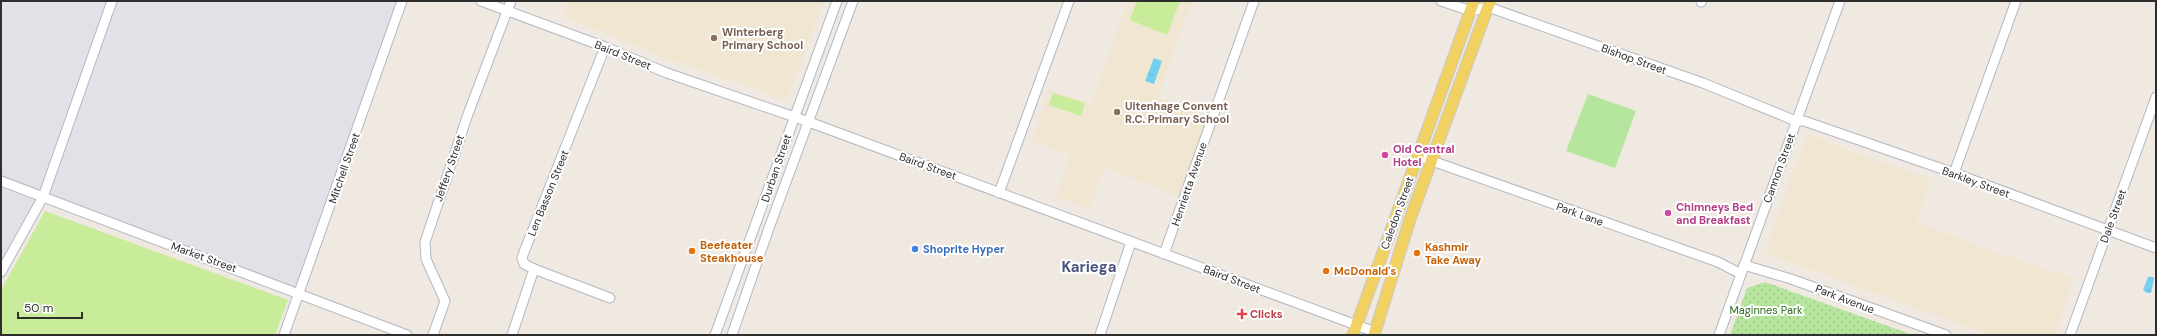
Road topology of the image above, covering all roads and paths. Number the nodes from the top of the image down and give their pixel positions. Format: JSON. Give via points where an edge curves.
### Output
{"nodes":[{"id":1,"x":112,"y":1,"type":"edge"},
{"id":2,"x":402,"y":1,"type":"edge"},
{"id":3,"x":481,"y":1,"type":"edge"},
{"id":4,"x":511,"y":1,"type":"edge"},
{"id":5,"x":837,"y":1,"type":"edge"},
{"id":6,"x":853,"y":1,"type":"edge"},
{"id":7,"x":1069,"y":1,"type":"edge"},
{"id":8,"x":1254,"y":1,"type":"edge"},
{"id":9,"x":1441,"y":1,"type":"edge"},
{"id":10,"x":1840,"y":1,"type":"edge"},
{"id":11,"x":2016,"y":1,"type":"edge"},
{"id":12,"x":1489,"y":4,"type":"edge"},
{"id":13,"x":1472,"y":6,"type":"edge"},
{"id":14,"x":507,"y":11,"type":"junction"},
{"id":15,"x":605,"y":47,"type":"junction"},
{"id":16,"x":2156,"y":98,"type":"edge"},
{"id":17,"x":794,"y":117,"type":"junction"},
{"id":18,"x":1796,"y":121,"type":"junction"},
{"id":19,"x":809,"y":122,"type":"junction"},
{"id":20,"x":1418,"y":156,"type":"junction"},
{"id":21,"x":1431,"y":160,"type":"junction"},
{"id":22,"x":1954,"y":173,"type":"junction"},
{"id":23,"x":1,"y":181,"type":"edge"},
{"id":24,"x":999,"y":193,"type":"junction"},
{"id":25,"x":42,"y":197,"type":"junction"},
{"id":26,"x":2108,"y":231,"type":"junction"},
{"id":27,"x":1131,"y":242,"type":"junction"},
{"id":28,"x":2156,"y":248,"type":"edge"},
{"id":29,"x":1164,"y":254,"type":"junction"},
{"id":30,"x":534,"y":269,"type":"junction"},
{"id":31,"x":1743,"y":270,"type":"junction"},
{"id":32,"x":1,"y":272,"type":"edge"},
{"id":33,"x":300,"y":293,"type":"junction"},
{"id":34,"x":610,"y":298,"type":"dead end"},
{"id":35,"x":1355,"y":331,"type":"edge"},
{"id":36,"x":1374,"y":333,"type":"edge"},
{"id":37,"x":284,"y":335,"type":"edge"},
{"id":38,"x":407,"y":335,"type":"edge"},
{"id":39,"x":433,"y":335,"type":"edge"},
{"id":40,"x":512,"y":335,"type":"edge"},
{"id":41,"x":715,"y":335,"type":"edge"},
{"id":42,"x":732,"y":335,"type":"edge"},
{"id":43,"x":1100,"y":335,"type":"edge"},
{"id":44,"x":1719,"y":335,"type":"edge"},
{"id":45,"x":1946,"y":335,"type":"edge"},
{"id":46,"x":2070,"y":335,"type":"edge"}],
"edges":[{"from":1,"to":25,"type":"street"},
{"from":2,"to":33,"type":"street","name":"Mitchell Street"},
{"from":3,"to":14,"type":"street","name":"Baird Street"},
{"from":4,"to":14,"type":"street","name":"Jeffery Street"},
{"from":5,"to":17,"type":"street","name":"Durban Street"},
{"from":6,"to":19,"type":"street","name":"Durban Street"},
{"from":7,"to":24,"type":"street"},
{"from":8,"to":29,"type":"street","name":"Henrietta Avenue"},
{"from":9,"to":13,"type":"street"},
{"from":10,"to":18,"type":"street","name":"Cannon Street"},
{"from":11,"to":22,"type":"street"},
{"from":12,"to":13,"type":"street"},
{"from":12,"to":18,"type":"street","name":"Bishop Street","via":[[1717,88]]},
{"from":12,"to":21,"type":"main road","name":"Caledon Street"},
{"from":13,"to":20,"type":"main road","name":"Caledon Street"},
{"from":14,"to":15,"type":"street","name":"Baird Street"},
{"from":14,"to":39,"type":"street","name":"Jeffery Street","via":[[424,242],[426,259],[445,302]]},
{"from":15,"to":17,"type":"street","name":"Baird Street","via":[[667,74]]},
{"from":15,"to":30,"type":"street","name":"Len Basson Street","via":[[522,257],[524,264]]},
{"from":16,"to":26,"type":"street","name":"Dale Street"},
{"from":17,"to":19,"type":"street","name":"Baird Street"},
{"from":17,"to":41,"type":"street","name":"Durban Street"},
{"from":18,"to":22,"type":"street","name":"Barkley Street","via":[[1804,121]]},
{"from":18,"to":31,"type":"street","name":"Cannon Street"},
{"from":19,"to":24,"type":"street","name":"Baird Street"},
{"from":19,"to":42,"type":"street","name":"Durban Street"},
{"from":20,"to":21,"type":"street","name":"Park Lane"},
{"from":20,"to":35,"type":"main road","name":"Caledon Street"},
{"from":21,"to":31,"type":"street","name":"Park Lane"},
{"from":21,"to":36,"type":"main road","name":"Caledon Street"},
{"from":22,"to":26,"type":"street","name":"Barkley Street"},
{"from":23,"to":25,"type":"street","name":"Market Street"},
{"from":24,"to":27,"type":"street","name":"Baird Street"},
{"from":25,"to":32,"type":"street"},
{"from":25,"to":33,"type":"street","name":"Market Street"},
{"from":26,"to":28,"type":"street","name":"Barkley Street"},
{"from":26,"to":46,"type":"street","name":"Dale Street"},
{"from":27,"to":29,"type":"street","name":"Baird Street"},
{"from":27,"to":43,"type":"street"},
{"from":29,"to":35,"type":"street","name":"Baird Street"},
{"from":30,"to":34,"type":"street"},
{"from":30,"to":40,"type":"street"},
{"from":31,"to":44,"type":"street","name":"Cannon Street"},
{"from":31,"to":45,"type":"street","name":"Park Avenue","via":[[1791,279]]},
{"from":33,"to":37,"type":"street","name":"Mitchell Street"},
{"from":33,"to":38,"type":"street","name":"Market Street"},
{"from":35,"to":36,"type":"street","name":"Baird Street"}]}
